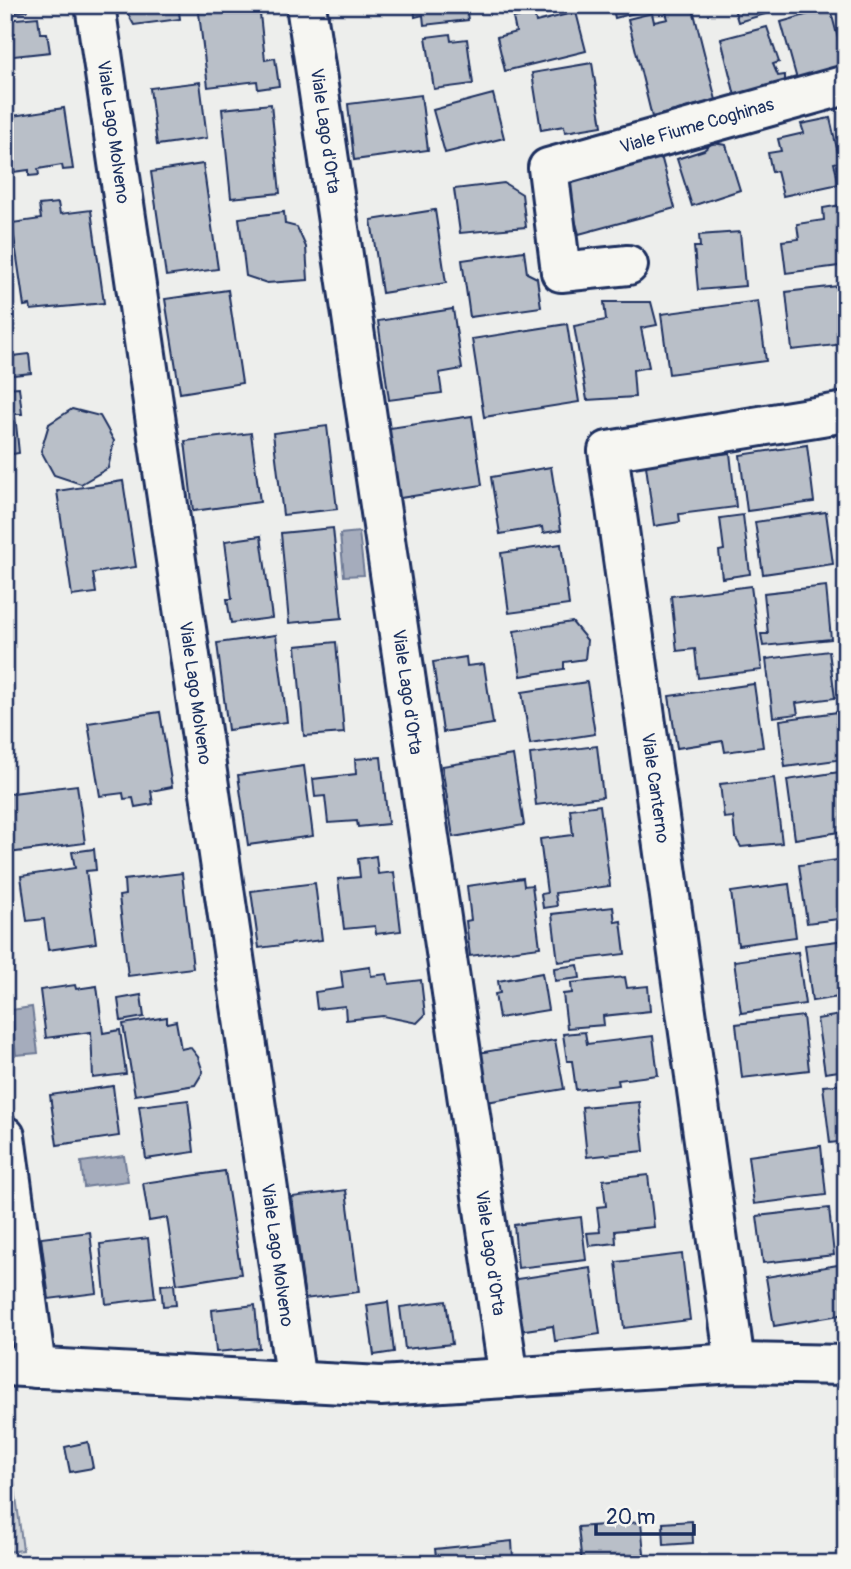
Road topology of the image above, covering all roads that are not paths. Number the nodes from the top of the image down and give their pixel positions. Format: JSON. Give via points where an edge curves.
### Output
{"nodes":[{"id":1,"x":95,"y":5,"type":"edge"},
{"id":2,"x":306,"y":5,"type":"edge"},
{"id":3,"x":846,"y":85,"type":"edge"},
{"id":4,"x":628,"y":265,"type":"dead end"},
{"id":5,"x":846,"y":412,"type":"edge"},
{"id":6,"x":5,"y":1136,"type":"edge"},
{"id":7,"x":735,"y":1363,"type":"junction"},
{"id":8,"x":846,"y":1365,"type":"edge"},
{"id":9,"x":21,"y":1367,"type":"edge"},
{"id":10,"x":509,"y":1378,"type":"junction"},
{"id":11,"x":296,"y":1382,"type":"junction"}],
"edges":[{"from":1,"to":11,"type":"street","name":"Viale Lago Molveno"},
{"from":2,"to":10,"type":"street","name":"Viale Lago d'Orta"},
{"from":3,"to":4,"type":"street","name":"Viale Fiume Coghinas","via":[[548,168],[561,272]]},
{"from":5,"to":7,"type":"street","name":"Viale Canterno","via":[[608,451]]},
{"from":6,"to":9,"type":"street"},
{"from":7,"to":8,"type":"street"},
{"from":7,"to":10,"type":"street"},
{"from":9,"to":11,"type":"street"},
{"from":10,"to":11,"type":"street","via":[[381,1386]]}]}
